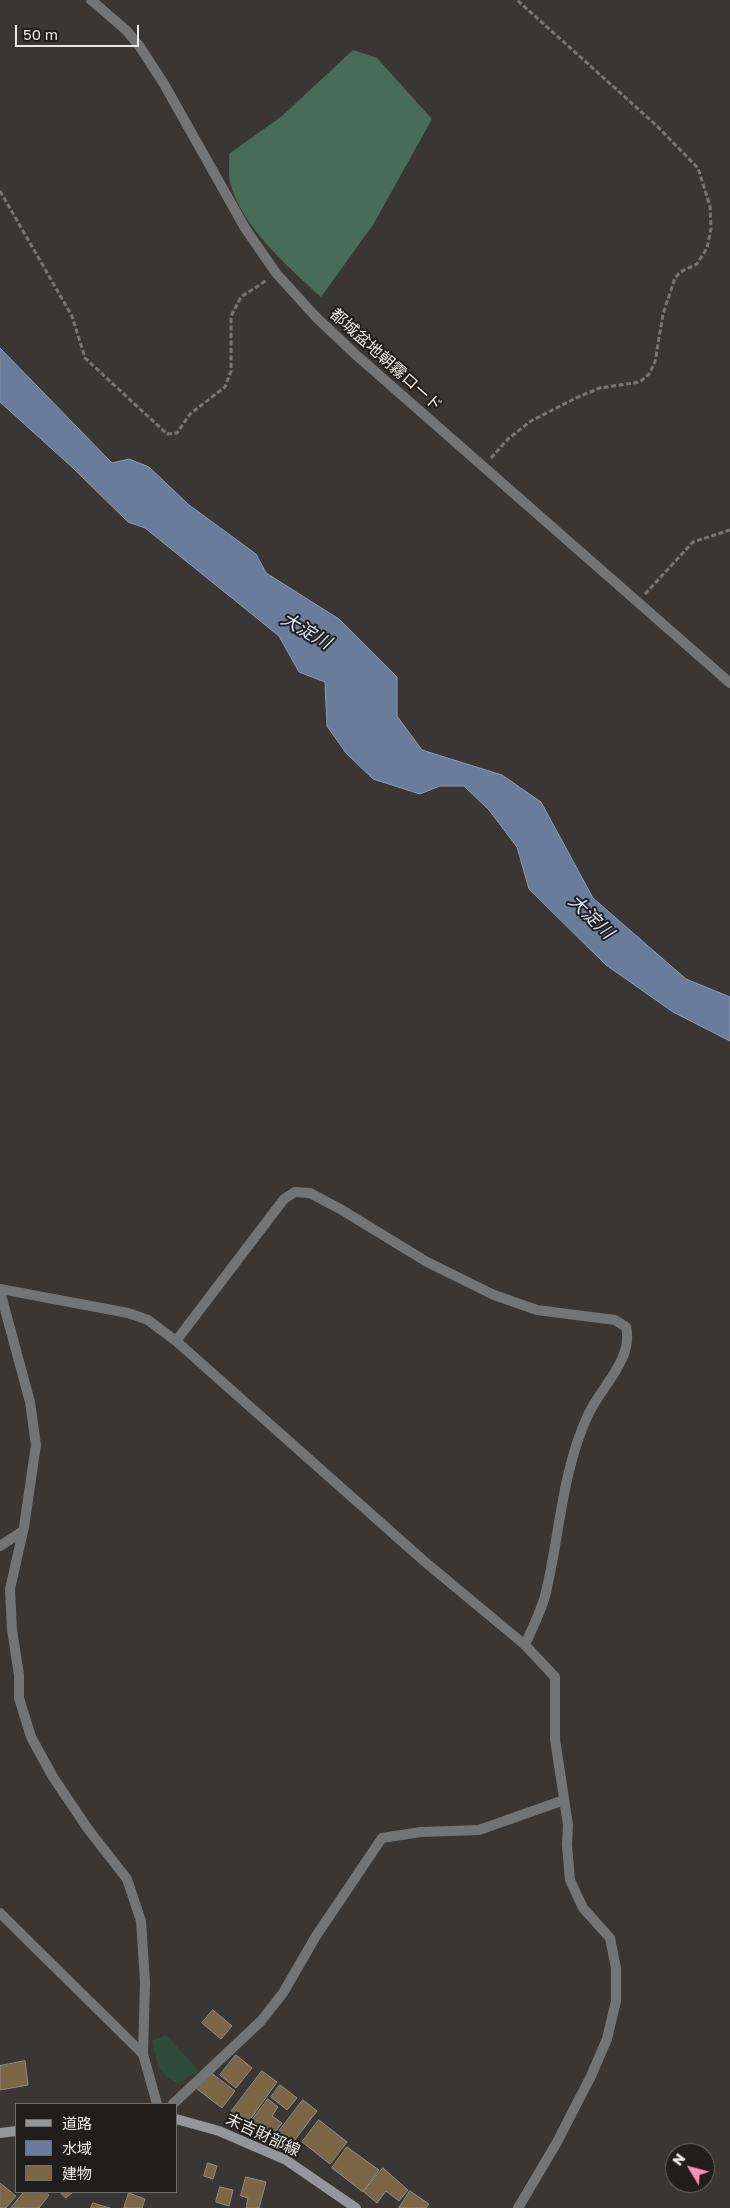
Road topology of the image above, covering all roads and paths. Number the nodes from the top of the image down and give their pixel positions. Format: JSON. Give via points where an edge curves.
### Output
{"nodes":[{"id":1,"x":91,"y":0,"type":"edge"},
{"id":2,"x":517,"y":0,"type":"edge"},
{"id":3,"x":0,"y":191,"type":"edge"},
{"id":4,"x":276,"y":273,"type":"junction"},
{"id":5,"x":484,"y":466,"type":"junction"},
{"id":6,"x":730,"y":530,"type":"edge"},
{"id":7,"x":639,"y":602,"type":"junction"},
{"id":8,"x":730,"y":682,"type":"edge"},
{"id":9,"x":0,"y":1290,"type":"edge"},
{"id":10,"x":176,"y":1341,"type":"junction"},
{"id":11,"x":23,"y":1531,"type":"junction"},
{"id":12,"x":0,"y":1546,"type":"edge"},
{"id":13,"x":525,"y":1645,"type":"junction"},
{"id":14,"x":564,"y":1800,"type":"junction"},
{"id":15,"x":0,"y":1914,"type":"edge"},
{"id":16,"x":143,"y":2054,"type":"junction"},
{"id":17,"x":158,"y":2103,"type":"edge"},
{"id":18,"x":175,"y":2103,"type":"edge"},
{"id":19,"x":178,"y":2120,"type":"edge"},
{"id":20,"x":15,"y":2131,"type":"edge"},
{"id":21,"x":0,"y":2133,"type":"edge"},
{"id":22,"x":356,"y":2208,"type":"edge"},
{"id":23,"x":518,"y":2208,"type":"edge"}],
"edges":[{"from":1,"to":4,"type":"street","name":"都城盆地朝霧ロード","via":[[121,24],[140,47],[245,228]]},
{"from":2,"to":5,"type":"path","via":[[656,125],[698,168],[710,206],[711,229],[707,248],[697,264],[675,278],[663,314],[655,362],[649,374],[640,382],[600,388],[531,421],[508,439]]},
{"from":3,"to":4,"type":"path","via":[[72,316],[85,358],[167,434],[177,434],[190,414],[225,387],[231,371],[231,316],[241,297]]},
{"from":4,"to":5,"type":"street","name":"都城盆地朝霧ロード","via":[[355,354]]},
{"from":5,"to":7,"type":"street","name":"都城盆地朝霧ロード"},
{"from":6,"to":7,"type":"path","via":[[693,542]]},
{"from":7,"to":8,"type":"street","name":"都城盆地朝霧ロード"},
{"from":9,"to":10,"type":"street","via":[[128,1313],[148,1320]]},
{"from":9,"to":11,"type":"street","via":[[30,1402],[36,1445]]},
{"from":10,"to":13,"type":"street"},
{"from":10,"to":13,"type":"street","via":[[284,1199],[295,1192],[310,1193],[427,1262],[494,1295],[537,1310],[615,1320],[626,1328],[625,1353],[588,1414],[571,1461],[546,1594]]},
{"from":11,"to":12,"type":"street"},
{"from":11,"to":16,"type":"street","via":[[10,1589],[19,1698],[31,1737],[53,1777],[127,1879],[141,1921],[145,1982]]},
{"from":13,"to":14,"type":"street","via":[[556,1677],[555,1739]]},
{"from":14,"to":18,"type":"street","via":[[479,1830],[421,1832],[382,1838],[316,1936],[283,1993],[261,2021]]},
{"from":14,"to":23,"type":"street","via":[[570,1880],[583,1908],[610,1938],[616,1968],[616,2001],[607,2039],[591,2076]]},
{"from":15,"to":16,"type":"street"},
{"from":16,"to":17,"type":"street"},
{"from":19,"to":22,"type":"main road","name":"末吉財部線","via":[[219,2131],[286,2160]]},
{"from":20,"to":21,"type":"main road"}]}
